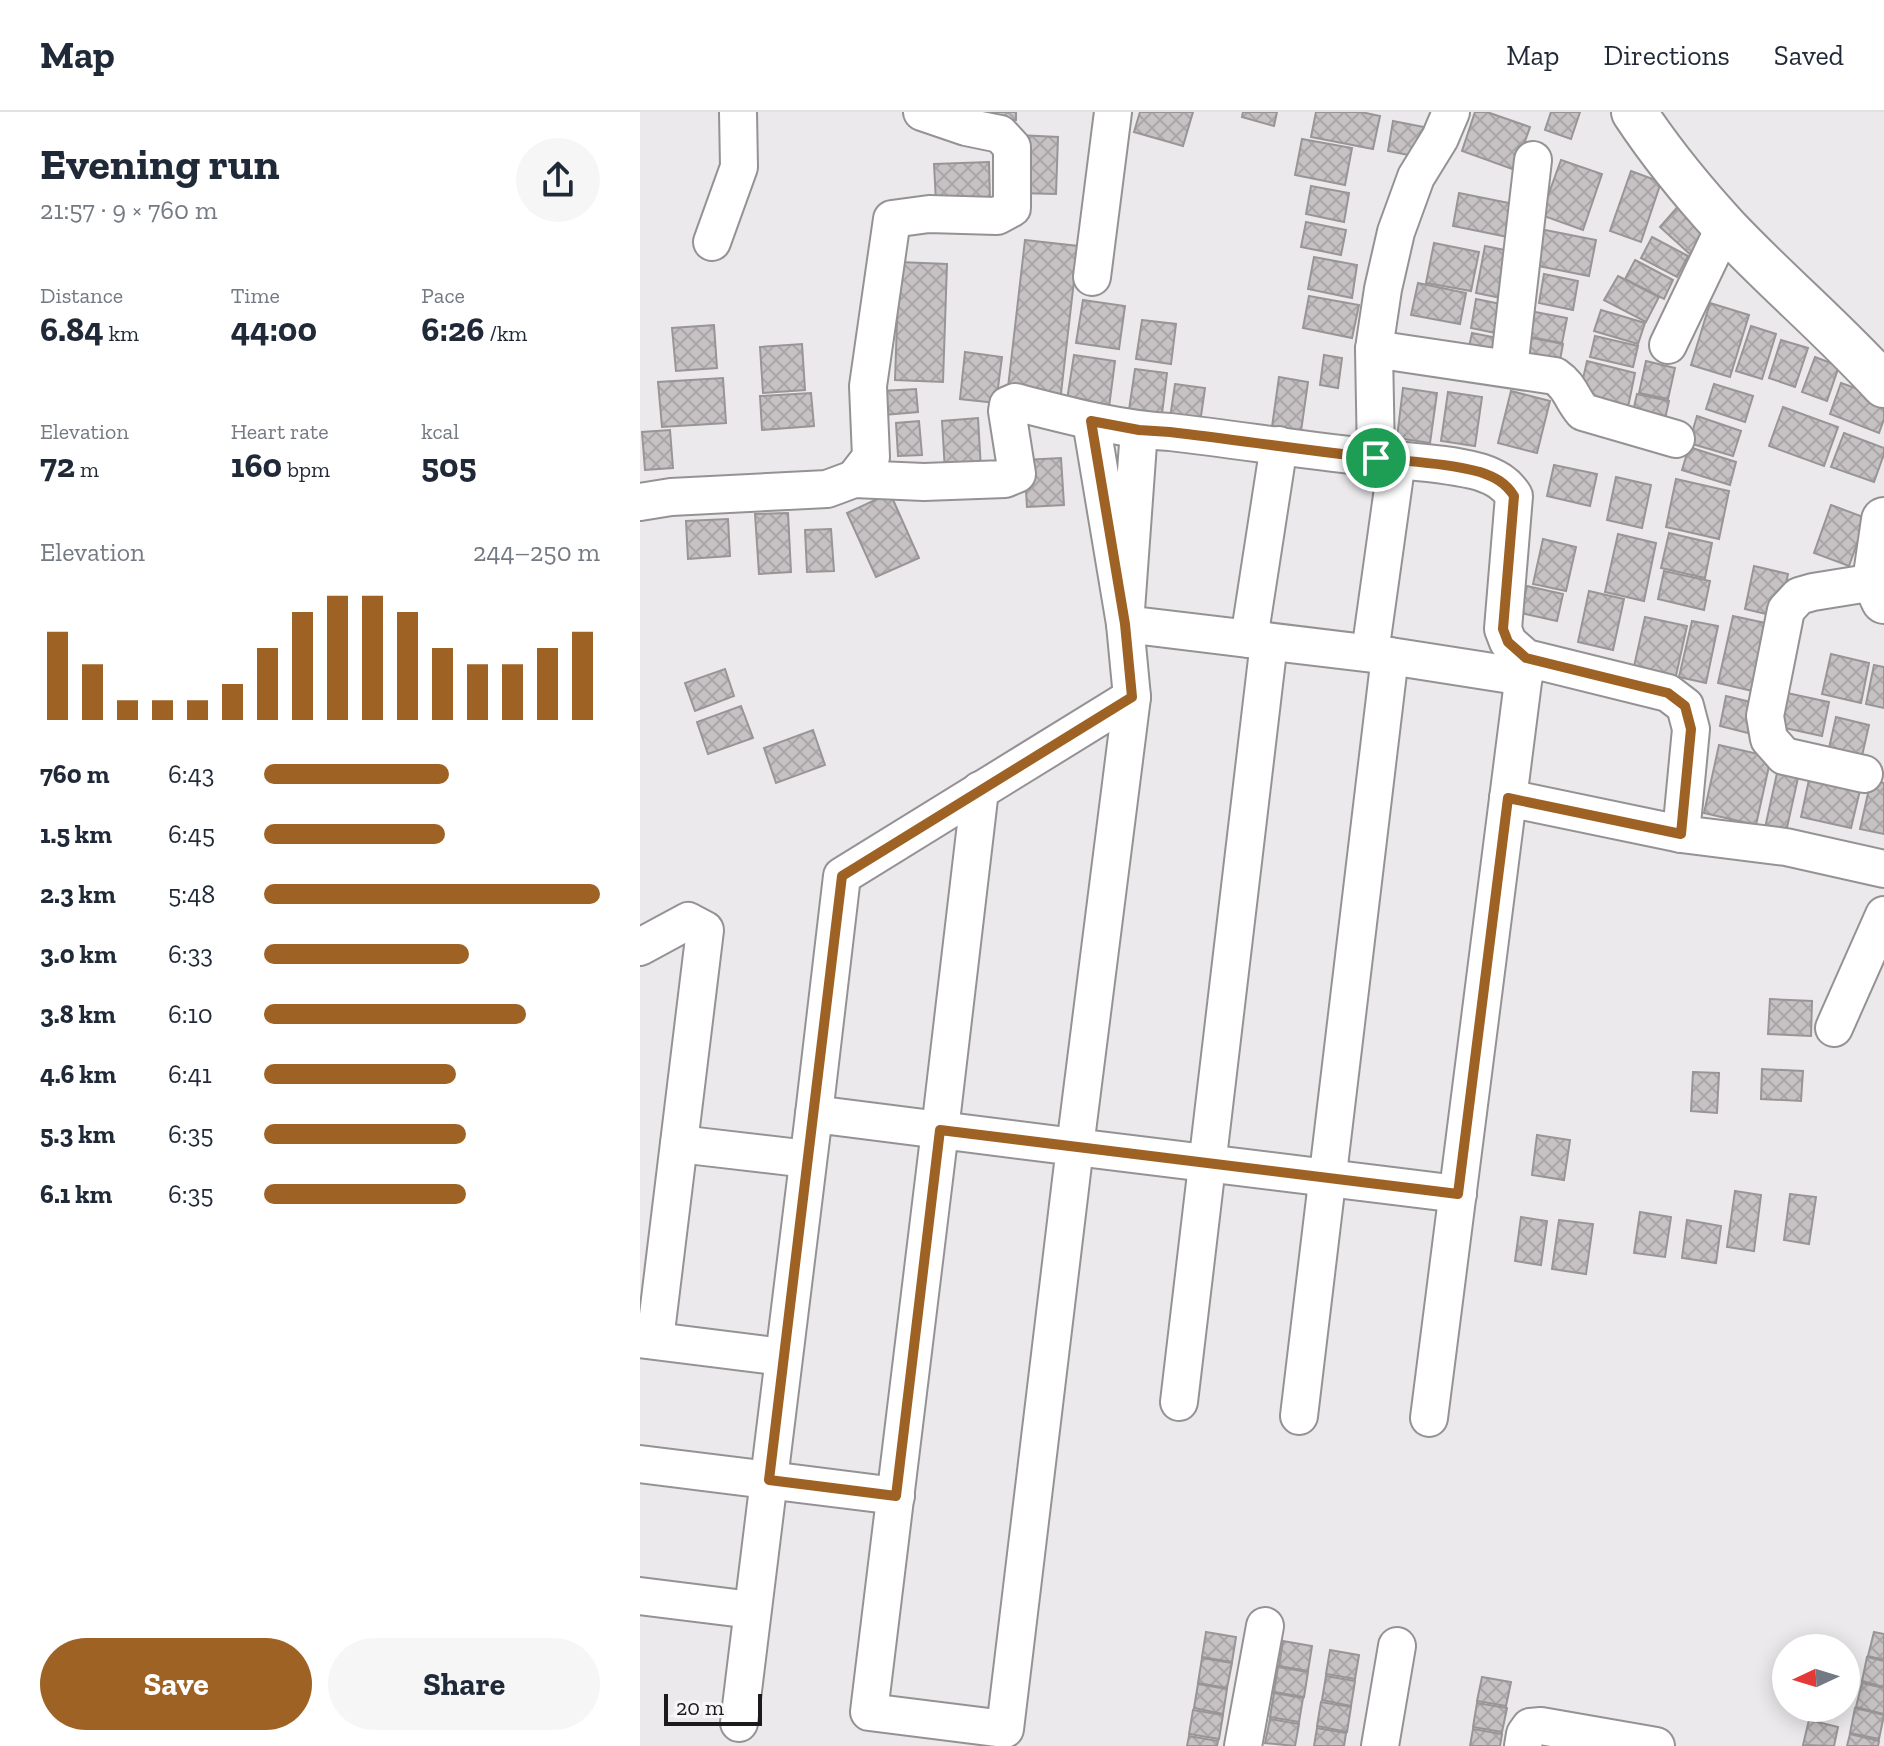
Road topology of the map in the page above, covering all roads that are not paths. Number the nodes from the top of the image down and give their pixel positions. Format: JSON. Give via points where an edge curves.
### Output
{"nodes":[{"id":1,"x":738,"y":112,"type":"edge"},
{"id":2,"x":922,"y":112,"type":"edge"},
{"id":3,"x":1113,"y":112,"type":"edge"},
{"id":4,"x":1451,"y":112,"type":"edge"},
{"id":5,"x":1634,"y":112,"type":"edge"},
{"id":6,"x":1533,"y":160,"type":"dead end"},
{"id":7,"x":1725,"y":226,"type":"junction"},
{"id":8,"x":712,"y":242,"type":"dead end"},
{"id":9,"x":1092,"y":277,"type":"dead end"},
{"id":10,"x":1668,"y":345,"type":"dead end"},
{"id":11,"x":1374,"y":349,"type":"junction"},
{"id":12,"x":1509,"y":368,"type":"junction"},
{"id":13,"x":1884,"y":385,"type":"edge"},
{"id":14,"x":1091,"y":421,"type":"junction"},
{"id":15,"x":1139,"y":430,"type":"junction"},
{"id":16,"x":1676,"y":439,"type":"dead end"},
{"id":17,"x":1279,"y":445,"type":"junction"},
{"id":18,"x":1386,"y":459,"type":"junction"},
{"id":19,"x":854,"y":479,"type":"junction"},
{"id":20,"x":640,"y":502,"type":"edge"},
{"id":21,"x":1884,"y":520,"type":"edge"},
{"id":22,"x":1879,"y":592,"type":"edge"},
{"id":23,"x":1125,"y":624,"type":"junction"},
{"id":24,"x":1259,"y":640,"type":"junction"},
{"id":25,"x":1380,"y":655,"type":"junction"},
{"id":26,"x":1525,"y":667,"type":"junction"},
{"id":27,"x":1132,"y":697,"type":"junction"},
{"id":28,"x":1864,"y":774,"type":"dead end"},
{"id":29,"x":980,"y":790,"type":"junction"},
{"id":30,"x":1508,"y":798,"type":"junction"},
{"id":31,"x":1681,"y":834,"type":"junction"},
{"id":32,"x":1884,"y":869,"type":"edge"},
{"id":33,"x":1884,"y":915,"type":"edge"},
{"id":34,"x":640,"y":947,"type":"edge"},
{"id":35,"x":1834,"y":1028,"type":"dead end"},
{"id":36,"x":814,"y":1114,"type":"junction"},
{"id":37,"x":940,"y":1130,"type":"junction"},
{"id":38,"x":679,"y":1144,"type":"junction"},
{"id":39,"x":1075,"y":1147,"type":"junction"},
{"id":40,"x":808,"y":1159,"type":"junction"},
{"id":41,"x":1207,"y":1164,"type":"junction"},
{"id":42,"x":1328,"y":1178,"type":"junction"},
{"id":43,"x":1458,"y":1194,"type":"junction"},
{"id":44,"x":647,"y":1340,"type":"edge"},
{"id":45,"x":783,"y":1357,"type":"junction"},
{"id":46,"x":1179,"y":1402,"type":"dead end"},
{"id":47,"x":1299,"y":1416,"type":"dead end"},
{"id":48,"x":1429,"y":1418,"type":"dead end"},
{"id":49,"x":640,"y":1464,"type":"edge"},
{"id":50,"x":769,"y":1480,"type":"junction"},
{"id":51,"x":896,"y":1496,"type":"junction"},
{"id":52,"x":640,"y":1596,"type":"edge"},
{"id":53,"x":752,"y":1610,"type":"junction"},
{"id":54,"x":1265,"y":1626,"type":"dead end"},
{"id":55,"x":1397,"y":1646,"type":"dead end"},
{"id":56,"x":739,"y":1723,"type":"dead end"},
{"id":57,"x":1243,"y":1746,"type":"edge"},
{"id":58,"x":1380,"y":1746,"type":"edge"},
{"id":59,"x":1523,"y":1746,"type":"edge"},
{"id":60,"x":1656,"y":1746,"type":"edge"}],
"edges":[{"from":1,"to":8,"type":"street","via":[[739,167]]},
{"from":2,"to":19,"type":"street","via":[[1000,134],[1012,147],[1012,208],[997,216],[892,219],[868,386],[871,457]]},
{"from":3,"to":9,"type":"street"},
{"from":4,"to":11,"type":"street","via":[[1416,177],[1396,232]]},
{"from":5,"to":7,"type":"street"},
{"from":6,"to":12,"type":"street"},
{"from":7,"to":10,"type":"street"},
{"from":7,"to":13,"type":"street"},
{"from":11,"to":12,"type":"street"},
{"from":11,"to":18,"type":"street"},
{"from":12,"to":16,"type":"street","via":[[1555,376],[1566,383],[1583,412]]},
{"from":14,"to":15,"type":"street"},
{"from":14,"to":19,"type":"street","via":[[1015,402],[1007,411],[1017,474],[1012,477]]},
{"from":14,"to":23,"type":"street"},
{"from":15,"to":17,"type":"street"},
{"from":15,"to":23,"type":"street"},
{"from":17,"to":18,"type":"street"},
{"from":17,"to":24,"type":"street"},
{"from":18,"to":25,"type":"street"},
{"from":18,"to":26,"type":"street","via":[[1479,472],[1509,487],[1514,496],[1503,629]]},
{"from":19,"to":20,"type":"street","via":[[827,489]]},
{"from":21,"to":22,"type":"street"},
{"from":22,"to":28,"type":"street","via":[[1813,592],[1799,596],[1786,610],[1765,716],[1769,739],[1784,756]]},
{"from":23,"to":24,"type":"street"},
{"from":23,"to":27,"type":"street"},
{"from":24,"to":25,"type":"street"},
{"from":24,"to":41,"type":"street"},
{"from":25,"to":26,"type":"street"},
{"from":25,"to":42,"type":"street"},
{"from":26,"to":30,"type":"street"},
{"from":26,"to":31,"type":"street","via":[[1668,693],[1685,706],[1691,729]]},
{"from":27,"to":29,"type":"street"},
{"from":27,"to":39,"type":"street"},
{"from":29,"to":36,"type":"street","via":[[842,876]]},
{"from":29,"to":37,"type":"street"},
{"from":30,"to":31,"type":"street"},
{"from":30,"to":43,"type":"street"},
{"from":31,"to":32,"type":"street","via":[[1786,847]]},
{"from":33,"to":35,"type":"street"},
{"from":34,"to":38,"type":"street","via":[[688,921],[705,930]]},
{"from":36,"to":37,"type":"street"},
{"from":36,"to":40,"type":"street"},
{"from":37,"to":39,"type":"street"},
{"from":37,"to":51,"type":"street"},
{"from":38,"to":40,"type":"street"},
{"from":38,"to":44,"type":"street"},
{"from":39,"to":41,"type":"street"},
{"from":39,"to":51,"type":"street","via":[[1005,1729],[869,1712]]},
{"from":40,"to":45,"type":"street"},
{"from":41,"to":42,"type":"street"},
{"from":41,"to":46,"type":"street"},
{"from":42,"to":43,"type":"street"},
{"from":42,"to":47,"type":"street"},
{"from":43,"to":48,"type":"street"},
{"from":44,"to":45,"type":"street"},
{"from":45,"to":50,"type":"street"},
{"from":49,"to":50,"type":"street"},
{"from":50,"to":51,"type":"street"},
{"from":50,"to":53,"type":"street"},
{"from":52,"to":53,"type":"street"},
{"from":53,"to":56,"type":"street"},
{"from":54,"to":57,"type":"street"},
{"from":55,"to":58,"type":"street"},
{"from":59,"to":60,"type":"street","via":[[1530,1727],[1541,1726]]}]}
